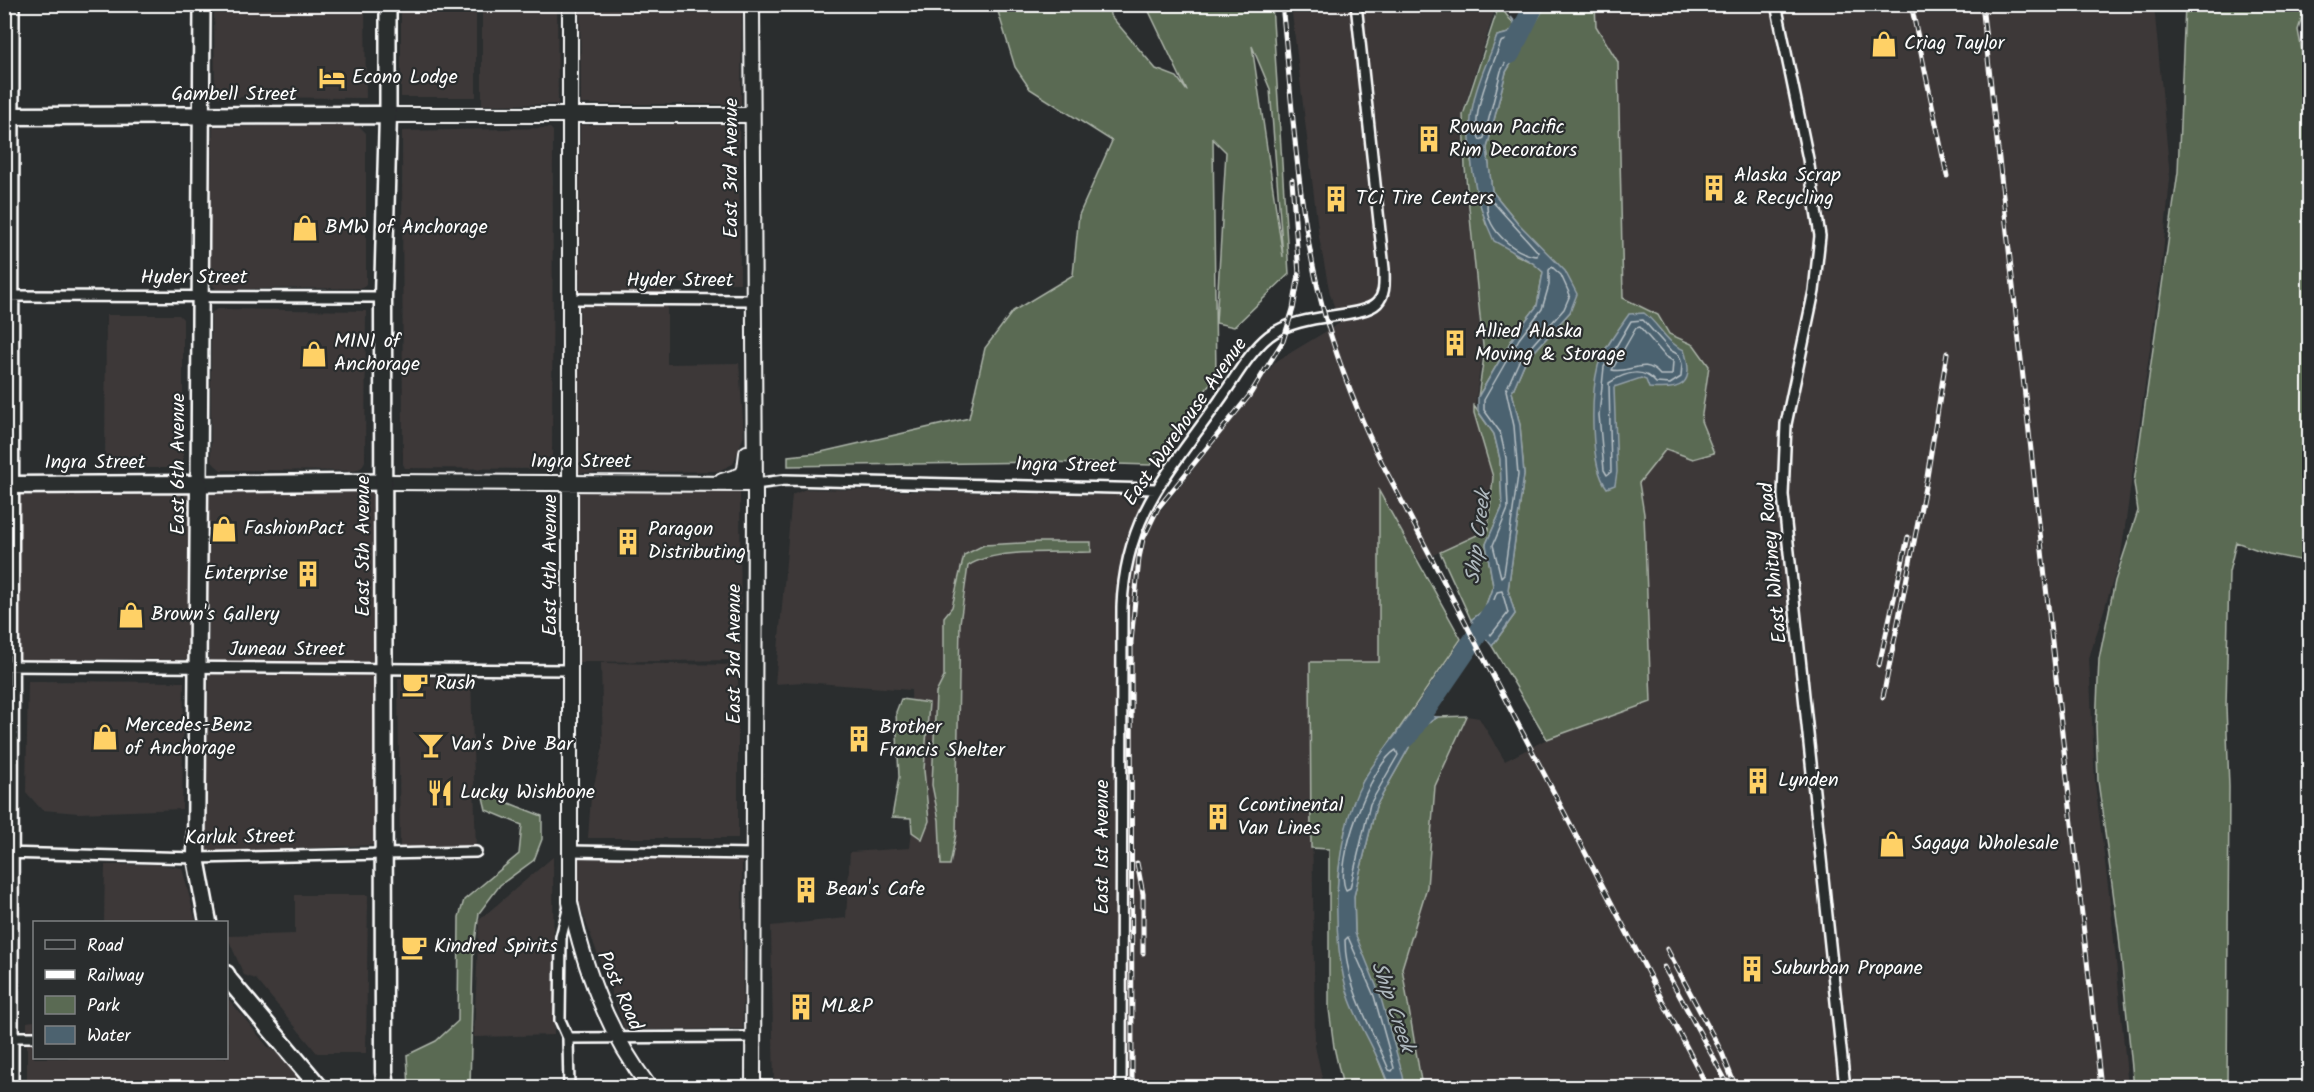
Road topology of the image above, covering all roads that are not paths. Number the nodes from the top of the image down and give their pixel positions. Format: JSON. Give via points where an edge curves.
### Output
{"nodes":[{"id":1,"x":14,"y":4,"type":"edge"},
{"id":2,"x":202,"y":4,"type":"edge"},
{"id":3,"x":388,"y":4,"type":"edge"},
{"id":4,"x":570,"y":4,"type":"edge"},
{"id":5,"x":752,"y":4,"type":"edge"},
{"id":6,"x":1356,"y":4,"type":"edge"},
{"id":7,"x":1776,"y":4,"type":"edge"},
{"id":8,"x":388,"y":115,"type":"junction"},
{"id":9,"x":751,"y":115,"type":"junction"},
{"id":10,"x":9,"y":116,"type":"edge"},
{"id":11,"x":202,"y":116,"type":"junction"},
{"id":12,"x":571,"y":116,"type":"junction"},
{"id":13,"x":9,"y":296,"type":"edge"},
{"id":14,"x":200,"y":297,"type":"junction"},
{"id":15,"x":383,"y":297,"type":"junction"},
{"id":16,"x":571,"y":298,"type":"junction"},
{"id":17,"x":752,"y":300,"type":"junction"},
{"id":18,"x":754,"y":438,"type":"junction"},
{"id":19,"x":385,"y":482,"type":"junction"},
{"id":20,"x":571,"y":483,"type":"junction"},
{"id":21,"x":714,"y":483,"type":"junction"},
{"id":22,"x":199,"y":484,"type":"junction"},
{"id":23,"x":755,"y":484,"type":"junction"},
{"id":24,"x":9,"y":485,"type":"edge"},
{"id":25,"x":1156,"y":489,"type":"junction"},
{"id":26,"x":1122,"y":607,"type":"joint"},
{"id":27,"x":9,"y":665,"type":"edge"},
{"id":28,"x":200,"y":668,"type":"junction"},
{"id":29,"x":385,"y":669,"type":"junction"},
{"id":30,"x":570,"y":670,"type":"junction"},
{"id":31,"x":570,"y":851,"type":"junction"},
{"id":32,"x":476,"y":852,"type":"dead end"},
{"id":33,"x":9,"y":853,"type":"edge"},
{"id":34,"x":384,"y":853,"type":"junction"},
{"id":35,"x":754,"y":854,"type":"junction"},
{"id":36,"x":196,"y":858,"type":"junction"},
{"id":37,"x":570,"y":902,"type":"junction"},
{"id":38,"x":208,"y":921,"type":"edge"},
{"id":39,"x":228,"y":978,"type":"edge"},
{"id":40,"x":13,"y":1037,"type":"junction"},
{"id":41,"x":33,"y":1037,"type":"edge"},
{"id":42,"x":753,"y":1037,"type":"junction"},
{"id":43,"x":568,"y":1038,"type":"junction"},
{"id":44,"x":617,"y":1038,"type":"junction"},
{"id":45,"x":13,"y":1088,"type":"edge"},
{"id":46,"x":320,"y":1088,"type":"edge"},
{"id":47,"x":386,"y":1088,"type":"edge"},
{"id":48,"x":569,"y":1088,"type":"edge"},
{"id":49,"x":644,"y":1088,"type":"edge"},
{"id":50,"x":650,"y":1088,"type":"edge"},
{"id":51,"x":753,"y":1088,"type":"edge"},
{"id":52,"x":1121,"y":1088,"type":"edge"},
{"id":53,"x":1845,"y":1088,"type":"edge"}],
"edges":[{"from":1,"to":10,"type":"street"},
{"from":2,"to":11,"type":"main road","name":"East 6th Avenue"},
{"from":3,"to":8,"type":"main road","name":"East 5th Avenue"},
{"from":4,"to":12,"type":"main road","name":"East 4th Avenue"},
{"from":5,"to":9,"type":"main road","name":"East 3rd Avenue"},
{"from":6,"to":25,"type":"street","name":"East Warehouse Avenue","via":[[1384,269],[1381,297],[1370,308],[1311,317],[1268,337]]},
{"from":7,"to":53,"type":"street","name":"East Whitney Road","via":[[1820,236],[1814,291],[1786,424],[1783,495]]},
{"from":8,"to":11,"type":"highway","name":"Gambell Street"},
{"from":8,"to":12,"type":"main road","name":"Gambell Street"},
{"from":8,"to":15,"type":"highway","name":"East 5th Avenue"},
{"from":9,"to":12,"type":"main road","name":"Gambell Street"},
{"from":9,"to":17,"type":"main road","name":"East 3rd Avenue"},
{"from":10,"to":11,"type":"highway","name":"Gambell Street"},
{"from":10,"to":13,"type":"street"},
{"from":11,"to":14,"type":"main road","name":"East 6th Avenue"},
{"from":12,"to":16,"type":"main road","name":"East 4th Avenue"},
{"from":13,"to":14,"type":"street","name":"Hyder Street"},
{"from":13,"to":24,"type":"street"},
{"from":14,"to":15,"type":"street","name":"Hyder Street"},
{"from":14,"to":22,"type":"main road","name":"East 6th Avenue"},
{"from":15,"to":19,"type":"highway","name":"East 5th Avenue"},
{"from":16,"to":17,"type":"street","name":"Hyder Street"},
{"from":16,"to":20,"type":"main road","name":"East 4th Avenue"},
{"from":17,"to":18,"type":"main road","name":"East 3rd Avenue"},
{"from":18,"to":21,"type":"main road","via":[[742,475]]},
{"from":18,"to":23,"type":"main road","name":"East 3rd Avenue"},
{"from":19,"to":20,"type":"main road","name":"Ingra Street"},
{"from":19,"to":22,"type":"main road","name":"Ingra Street"},
{"from":19,"to":29,"type":"highway","name":"East 5th Avenue"},
{"from":20,"to":21,"type":"main road","name":"Ingra Street"},
{"from":20,"to":30,"type":"main road","name":"East 4th Avenue"},
{"from":21,"to":23,"type":"main road","name":"Ingra Street"},
{"from":22,"to":24,"type":"highway","name":"Ingra Street"},
{"from":22,"to":28,"type":"highway","name":"East 6th Avenue"},
{"from":23,"to":25,"type":"street","name":"Ingra Street","via":[[784,480]]},
{"from":23,"to":35,"type":"main road","name":"East 3rd Avenue"},
{"from":24,"to":27,"type":"street"},
{"from":25,"to":26,"type":"street","name":"East Warehouse Avenue","via":[[1130,546]]},
{"from":26,"to":52,"type":"street","name":"East 1st Avenue"},
{"from":27,"to":28,"type":"street","name":"Juneau Street"},
{"from":27,"to":33,"type":"street"},
{"from":28,"to":29,"type":"street","name":"Juneau Street"},
{"from":28,"to":36,"type":"highway","name":"East 6th Avenue"},
{"from":29,"to":30,"type":"street","name":"Juneau Street"},
{"from":29,"to":34,"type":"highway","name":"East 5th Avenue"},
{"from":30,"to":31,"type":"main road","name":"East 4th Avenue"},
{"from":31,"to":35,"type":"street"},
{"from":31,"to":37,"type":"main road","name":"East 4th Avenue"},
{"from":32,"to":34,"type":"street","name":"Karluk Street"},
{"from":33,"to":36,"type":"street","name":"Karluk Street"},
{"from":33,"to":40,"type":"street"},
{"from":34,"to":36,"type":"street","name":"Karluk Street"},
{"from":34,"to":47,"type":"highway","name":"East 5th Avenue"},
{"from":35,"to":42,"type":"main road","name":"East 3rd Avenue"},
{"from":36,"to":38,"type":"highway","name":"East 6th Avenue"},
{"from":37,"to":43,"type":"street","name":"East 4th Avenue","via":[[561,937],[560,1020]]},
{"from":37,"to":44,"type":"main road","name":"Post Road","via":[[581,954],[600,1006]]},
{"from":39,"to":46,"type":"highway"},
{"from":40,"to":41,"type":"street"},
{"from":40,"to":45,"type":"street"},
{"from":42,"to":44,"type":"street"},
{"from":42,"to":51,"type":"main road","name":"East 3rd Avenue"},
{"from":43,"to":44,"type":"street"},
{"from":43,"to":48,"type":"street","name":"East 4th Avenue"},
{"from":44,"to":49,"type":"main road"},
{"from":44,"to":50,"type":"main road","name":"Post Road"}]}
